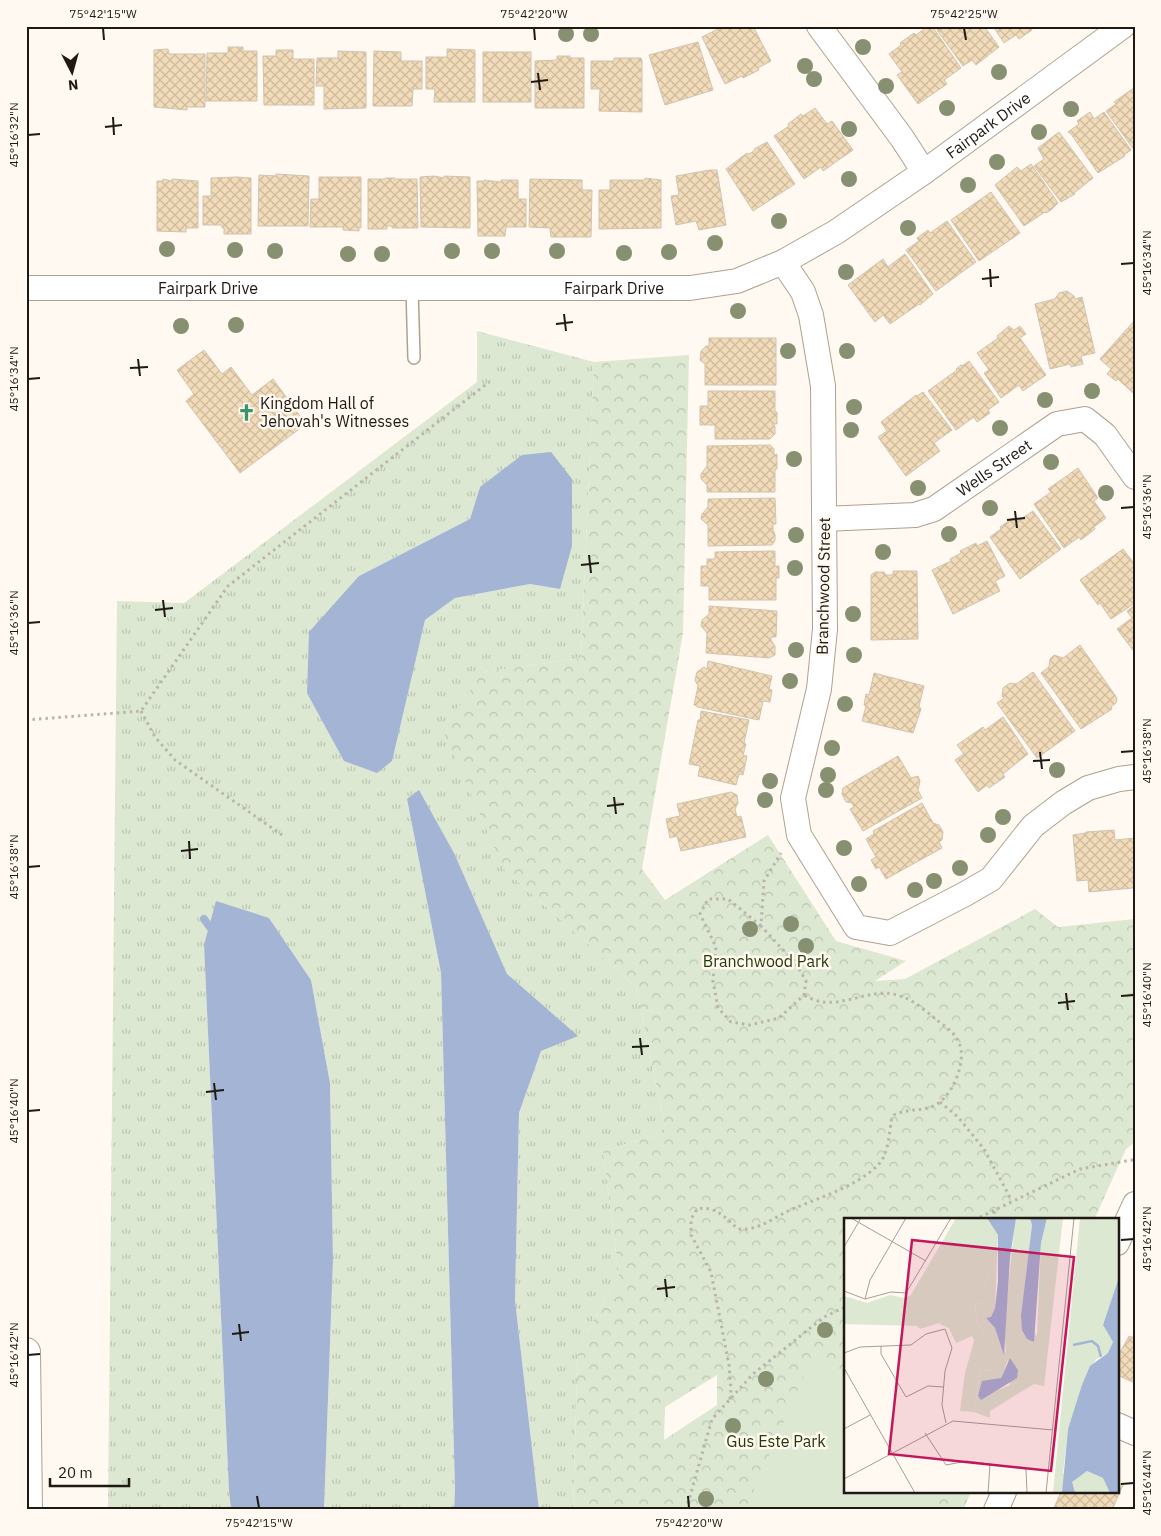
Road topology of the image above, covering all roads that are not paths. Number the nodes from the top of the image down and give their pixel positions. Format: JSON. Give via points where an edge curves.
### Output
{"nodes":[{"id":1,"x":819,"y":26,"type":"edge"},
{"id":2,"x":1123,"y":26,"type":"edge"},
{"id":3,"x":924,"y":172,"type":"junction"},
{"id":4,"x":783,"y":262,"type":"junction"},
{"id":5,"x":26,"y":288,"type":"edge"},
{"id":6,"x":412,"y":288,"type":"junction"},
{"id":7,"x":414,"y":358,"type":"dead end"},
{"id":8,"x":1135,"y":477,"type":"edge"},
{"id":9,"x":824,"y":519,"type":"junction"},
{"id":10,"x":1135,"y":777,"type":"edge"},
{"id":11,"x":1135,"y":1204,"type":"edge"},
{"id":12,"x":1118,"y":1241,"type":"edge"},
{"id":13,"x":26,"y":1352,"type":"edge"},
{"id":14,"x":1118,"y":1425,"type":"edge"},
{"id":15,"x":1135,"y":1433,"type":"edge"},
{"id":16,"x":1003,"y":1494,"type":"edge"},
{"id":17,"x":28,"y":1510,"type":"edge"},
{"id":18,"x":996,"y":1510,"type":"edge"}],
"edges":[{"from":1,"to":3,"type":"street"},
{"from":2,"to":3,"type":"street","name":"Fairpark Drive"},
{"from":3,"to":4,"type":"street","name":"Fairpark Drive","via":[[836,232]]},
{"from":4,"to":6,"type":"street","name":"Fairpark Drive","via":[[737,281],[690,288]]},
{"from":4,"to":9,"type":"street","name":"Branchwood Street","via":[[803,292],[817,345],[823,386]]},
{"from":5,"to":6,"type":"street","name":"Fairpark Drive"},
{"from":6,"to":7,"type":"lane"},
{"from":8,"to":9,"type":"street","name":"Wells Street","via":[[1105,435],[1085,419],[1057,424],[934,510],[915,515]]},
{"from":9,"to":10,"type":"street","name":"Branchwood Street","via":[[825,629],[818,689],[793,798],[799,835],[856,927],[890,933],[991,878],[1032,826],[1063,803],[1088,788]]},
{"from":11,"to":12,"type":"street"},
{"from":13,"to":17,"type":"main road"},
{"from":14,"to":15,"type":"street"},
{"from":16,"to":18,"type":"street"}]}
